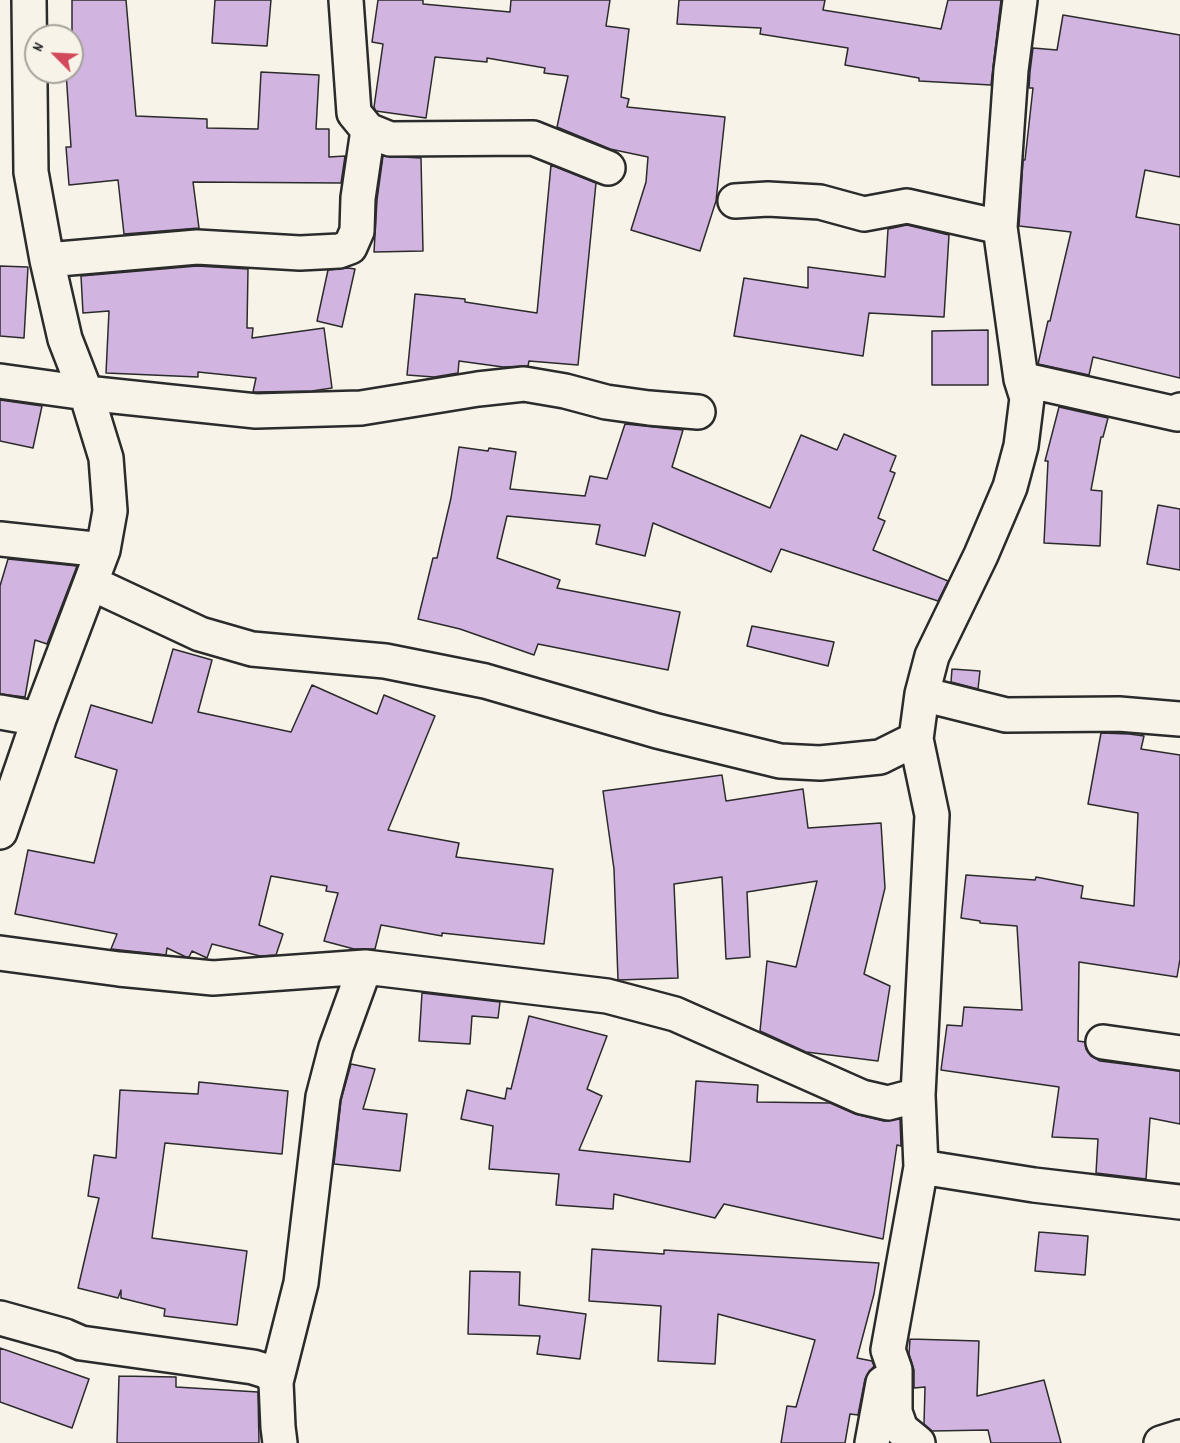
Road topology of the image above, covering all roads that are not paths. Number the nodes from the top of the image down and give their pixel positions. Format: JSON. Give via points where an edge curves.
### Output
{"nodes":[{"id":1,"x":29,"y":0,"type":"edge"},
{"id":2,"x":346,"y":0,"type":"edge"},
{"id":3,"x":1020,"y":0,"type":"edge"},
{"id":4,"x":368,"y":130,"type":"junction"},
{"id":5,"x":608,"y":168,"type":"dead end"},
{"id":6,"x":735,"y":201,"type":"dead end"},
{"id":7,"x":1000,"y":227,"type":"junction"},
{"id":8,"x":47,"y":260,"type":"junction"},
{"id":9,"x":1021,"y":379,"type":"junction"},
{"id":10,"x":0,"y":381,"type":"edge"},
{"id":11,"x":86,"y":393,"type":"junction"},
{"id":12,"x":1180,"y":410,"type":"edge"},
{"id":13,"x":698,"y":412,"type":"dead end"},
{"id":14,"x":0,"y":539,"type":"edge"},
{"id":15,"x":103,"y":550,"type":"junction"},
{"id":16,"x":92,"y":584,"type":"junction"},
{"id":17,"x":922,"y":694,"type":"junction"},
{"id":18,"x":0,"y":712,"type":"edge"},
{"id":19,"x":39,"y":719,"type":"junction"},
{"id":20,"x":1180,"y":719,"type":"edge"},
{"id":21,"x":916,"y":739,"type":"junction"},
{"id":22,"x":0,"y":832,"type":"edge"},
{"id":23,"x":0,"y":953,"type":"edge"},
{"id":24,"x":365,"y":967,"type":"junction"},
{"id":25,"x":1103,"y":1042,"type":"dead end"},
{"id":26,"x":1180,"y":1053,"type":"edge"},
{"id":27,"x":918,"y":1095,"type":"junction"},
{"id":28,"x":921,"y":1167,"type":"junction"},
{"id":29,"x":1180,"y":1202,"type":"edge"},
{"id":30,"x":0,"y":1318,"type":"edge"},
{"id":31,"x":888,"y":1350,"type":"junction"},
{"id":32,"x":276,"y":1382,"type":"junction"},
{"id":33,"x":1180,"y":1437,"type":"edge"},
{"id":34,"x":280,"y":1443,"type":"edge"},
{"id":35,"x":872,"y":1443,"type":"edge"},
{"id":36,"x":918,"y":1443,"type":"edge"},
{"id":37,"x":1161,"y":1443,"type":"edge"}],
"edges":[{"from":1,"to":8,"type":"street","via":[[31,172]]},
{"from":2,"to":4,"type":"street","via":[[354,113]]},
{"from":3,"to":7,"type":"street"},
{"from":4,"to":5,"type":"street","via":[[390,139],[533,138]]},
{"from":4,"to":8,"type":"street","via":[[357,231],[350,247],[300,253],[197,247]]},
{"from":6,"to":7,"type":"street","via":[[820,202],[864,214],[907,206]]},
{"from":7,"to":9,"type":"street"},
{"from":8,"to":11,"type":"street","via":[[65,339]]},
{"from":9,"to":12,"type":"street","via":[[1177,414]]},
{"from":9,"to":17,"type":"street","via":[[1027,398],[1021,446],[1010,487],[932,656]]},
{"from":10,"to":11,"type":"street"},
{"from":11,"to":13,"type":"street","via":[[256,411],[361,408],[524,384],[606,402]]},
{"from":11,"to":15,"type":"street","via":[[106,458],[110,511]]},
{"from":14,"to":15,"type":"street"},
{"from":15,"to":16,"type":"street"},
{"from":16,"to":19,"type":"street"},
{"from":16,"to":21,"type":"street","via":[[200,634],[252,649],[385,661],[485,681],[657,731],[780,761],[820,763],[880,757]]},
{"from":17,"to":20,"type":"street","via":[[1006,715],[1119,714]]},
{"from":17,"to":21,"type":"street"},
{"from":18,"to":19,"type":"street"},
{"from":19,"to":22,"type":"street"},
{"from":21,"to":27,"type":"street","via":[[932,815]]},
{"from":23,"to":24,"type":"street","via":[[213,978]]},
{"from":24,"to":27,"type":"street","via":[[607,996],[675,1014],[862,1097],[888,1103]]},
{"from":24,"to":32,"type":"street","via":[[336,1047],[323,1097],[301,1283]]},
{"from":25,"to":26,"type":"street"},
{"from":27,"to":28,"type":"street"},
{"from":28,"to":29,"type":"street"},
{"from":28,"to":31,"type":"street"},
{"from":30,"to":32,"type":"street","via":[[81,1343],[253,1367],[269,1372]]},
{"from":31,"to":35,"type":"street"},
{"from":31,"to":36,"type":"street","via":[[895,1370],[895,1412],[901,1430]]},
{"from":32,"to":34,"type":"street"},
{"from":33,"to":37,"type":"street"}]}
